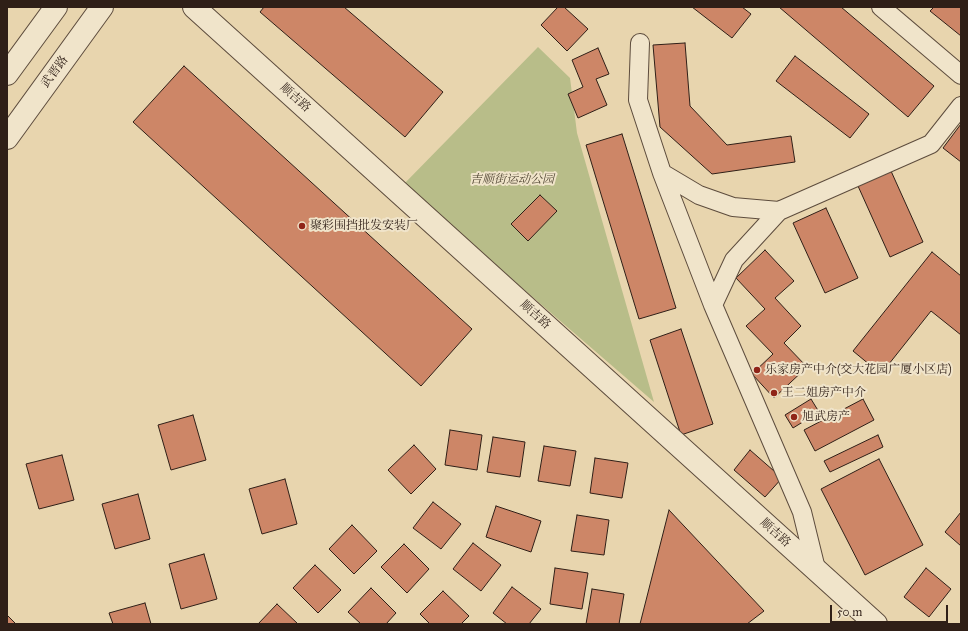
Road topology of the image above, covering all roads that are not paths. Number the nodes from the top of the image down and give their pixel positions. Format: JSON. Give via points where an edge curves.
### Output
{"nodes":[{"id":1,"x":56,"y":7,"type":"edge"},
{"id":2,"x":102,"y":7,"type":"edge"},
{"id":3,"x":194,"y":7,"type":"edge"},
{"id":4,"x":890,"y":10,"type":"edge"},
{"id":5,"x":640,"y":43,"type":"dead end"},
{"id":6,"x":7,"y":74,"type":"edge"},
{"id":7,"x":961,"y":75,"type":"edge"},
{"id":8,"x":961,"y":106,"type":"edge"},
{"id":9,"x":7,"y":138,"type":"edge"},
{"id":10,"x":662,"y":173,"type":"junction"},
{"id":11,"x":779,"y":211,"type":"junction"},
{"id":12,"x":713,"y":305,"type":"junction"},
{"id":13,"x":816,"y":569,"type":"junction"},
{"id":14,"x":876,"y":624,"type":"edge"}],
"edges":[{"from":1,"to":6,"type":"street"},
{"from":2,"to":9,"type":"street","name":"武晋路"},
{"from":3,"to":13,"type":"street","name":"顺吉路"},
{"from":4,"to":7,"type":"street"},
{"from":5,"to":10,"type":"street","via":[[638,100]]},
{"from":8,"to":11,"type":"street","via":[[931,144]]},
{"from":10,"to":11,"type":"street","via":[[699,195],[732,207]]},
{"from":10,"to":12,"type":"street"},
{"from":11,"to":12,"type":"street","via":[[734,260]]},
{"from":12,"to":13,"type":"street","via":[[802,512]]},
{"from":13,"to":14,"type":"street","name":"顺吉路"}]}
